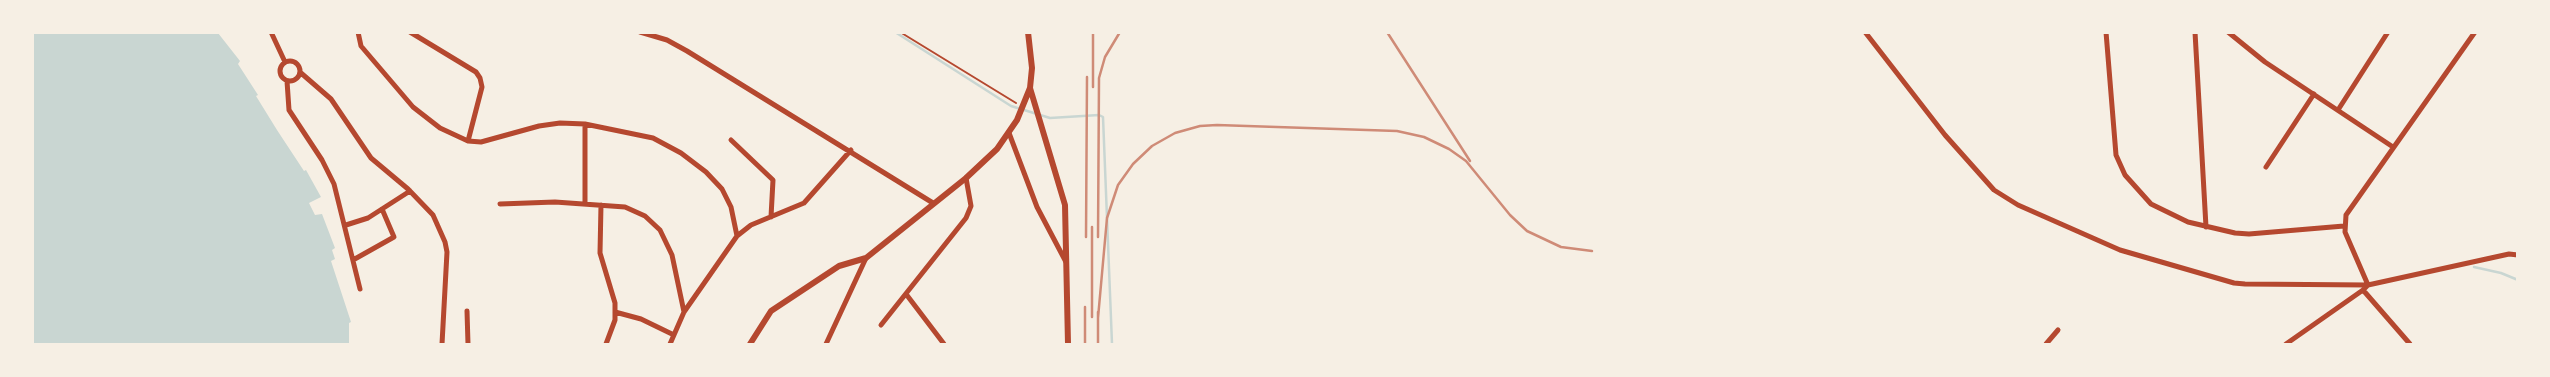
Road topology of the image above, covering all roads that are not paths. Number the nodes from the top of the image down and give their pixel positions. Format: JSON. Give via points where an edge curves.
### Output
{"nodes":[{"id":1,"x":271,"y":32,"type":"edge"},
{"id":2,"x":358,"y":32,"type":"edge"},
{"id":3,"x":410,"y":32,"type":"edge"},
{"id":4,"x":640,"y":32,"type":"edge"},
{"id":5,"x":664,"y":32,"type":"edge"},
{"id":6,"x":1028,"y":32,"type":"edge"},
{"id":7,"x":1865,"y":32,"type":"edge"},
{"id":8,"x":2106,"y":32,"type":"edge"},
{"id":9,"x":2195,"y":32,"type":"edge"},
{"id":10,"x":2228,"y":32,"type":"edge"},
{"id":11,"x":2388,"y":32,"type":"edge"},
{"id":12,"x":2475,"y":32,"type":"edge"},
{"id":13,"x":662,"y":38,"type":"junction"},
{"id":14,"x":285,"y":62,"type":"junction"},
{"id":15,"x":301,"y":74,"type":"junction"},
{"id":16,"x":287,"y":82,"type":"junction"},
{"id":17,"x":1030,"y":88,"type":"junction"},
{"id":18,"x":2314,"y":94,"type":"junction"},
{"id":19,"x":2338,"y":110,"type":"junction"},
{"id":20,"x":585,"y":124,"type":"junction"},
{"id":21,"x":1009,"y":133,"type":"junction"},
{"id":22,"x":731,"y":140,"type":"dead end"},
{"id":23,"x":468,"y":141,"type":"junction"},
{"id":24,"x":2393,"y":147,"type":"junction"},
{"id":25,"x":851,"y":150,"type":"junction"},
{"id":26,"x":2266,"y":167,"type":"dead end"},
{"id":27,"x":966,"y":178,"type":"junction"},
{"id":28,"x":410,"y":191,"type":"junction"},
{"id":29,"x":585,"y":203,"type":"junction"},
{"id":30,"x":934,"y":203,"type":"junction"},
{"id":31,"x":500,"y":204,"type":"dead end"},
{"id":32,"x":600,"y":205,"type":"junction"},
{"id":33,"x":382,"y":209,"type":"junction"},
{"id":34,"x":771,"y":217,"type":"junction"},
{"id":35,"x":346,"y":225,"type":"junction"},
{"id":36,"x":2344,"y":226,"type":"junction"},
{"id":37,"x":2206,"y":227,"type":"junction"},
{"id":38,"x":737,"y":236,"type":"junction"},
{"id":39,"x":2518,"y":255,"type":"edge"},
{"id":40,"x":866,"y":258,"type":"junction"},
{"id":41,"x":353,"y":260,"type":"junction"},
{"id":42,"x":1068,"y":265,"type":"junction"},
{"id":43,"x":2368,"y":285,"type":"junction"},
{"id":44,"x":360,"y":289,"type":"dead end"},
{"id":45,"x":2364,"y":290,"type":"junction"},
{"id":46,"x":906,"y":294,"type":"junction"},
{"id":47,"x":467,"y":311,"type":"dead end"},
{"id":48,"x":616,"y":312,"type":"junction"},
{"id":49,"x":684,"y":312,"type":"junction"},
{"id":50,"x":881,"y":325,"type":"dead end"},
{"id":51,"x":2058,"y":330,"type":"dead end"},
{"id":52,"x":674,"y":335,"type":"junction"},
{"id":53,"x":442,"y":344,"type":"edge"},
{"id":54,"x":468,"y":344,"type":"edge"},
{"id":55,"x":606,"y":344,"type":"edge"},
{"id":56,"x":670,"y":344,"type":"edge"},
{"id":57,"x":750,"y":344,"type":"edge"},
{"id":58,"x":826,"y":344,"type":"edge"},
{"id":59,"x":944,"y":344,"type":"edge"},
{"id":60,"x":1068,"y":344,"type":"edge"},
{"id":61,"x":2046,"y":344,"type":"edge"},
{"id":62,"x":2286,"y":344,"type":"edge"},
{"id":63,"x":2410,"y":344,"type":"edge"}],
"edges":[{"from":1,"to":14,"type":"street"},
{"from":2,"to":23,"type":"street","via":[[361,46],[413,107],[440,128]]},
{"from":3,"to":23,"type":"street","via":[[476,72],[480,78],[482,87]]},
{"from":4,"to":13,"type":"street"},
{"from":5,"to":13,"type":"street"},
{"from":6,"to":17,"type":"street","via":[[1032,68]]},
{"from":7,"to":43,"type":"street","via":[[1945,136],[1994,190],[2018,205],[2120,250],[2234,283]]},
{"from":8,"to":37,"type":"street","via":[[2114,142],[2119,166],[2151,204],[2175,217]]},
{"from":9,"to":37,"type":"street"},
{"from":10,"to":18,"type":"street","via":[[2265,62]]},
{"from":11,"to":19,"type":"street"},
{"from":12,"to":24,"type":"street"},
{"from":13,"to":25,"type":"street"},
{"from":14,"to":15,"type":"street","via":[[295,62]]},
{"from":14,"to":16,"type":"street","via":[[280,71]]},
{"from":15,"to":16,"type":"street","via":[[294,81]]},
{"from":15,"to":28,"type":"street","via":[[331,99],[371,158]]},
{"from":16,"to":35,"type":"street","via":[[289,110],[332,178]]},
{"from":17,"to":21,"type":"street"},
{"from":17,"to":42,"type":"street","via":[[1062,190]]},
{"from":18,"to":19,"type":"street"},
{"from":18,"to":26,"type":"street"},
{"from":19,"to":24,"type":"street"},
{"from":20,"to":23,"type":"street","via":[[560,122],[482,142]]},
{"from":20,"to":29,"type":"street"},
{"from":20,"to":38,"type":"street","via":[[653,138],[682,153],[722,189]]},
{"from":21,"to":27,"type":"street"},
{"from":21,"to":42,"type":"street","via":[[1037,207]]},
{"from":22,"to":34,"type":"street","via":[[774,180]]},
{"from":24,"to":36,"type":"street","via":[[2348,211]]},
{"from":25,"to":30,"type":"street"},
{"from":25,"to":34,"type":"street","via":[[804,204]]},
{"from":27,"to":30,"type":"street"},
{"from":27,"to":46,"type":"street","via":[[971,200],[969,212]]},
{"from":28,"to":33,"type":"street"},
{"from":28,"to":53,"type":"street","via":[[433,215],[445,242],[447,262]]},
{"from":29,"to":31,"type":"street"},
{"from":29,"to":32,"type":"street"},
{"from":30,"to":40,"type":"street"},
{"from":32,"to":48,"type":"street","via":[[600,253]]},
{"from":32,"to":49,"type":"street","via":[[625,207],[644,216],[660,230],[672,255]]},
{"from":33,"to":35,"type":"street","via":[[368,218]]},
{"from":33,"to":41,"type":"street","via":[[394,238]]},
{"from":34,"to":38,"type":"street","via":[[751,225]]},
{"from":35,"to":41,"type":"street"},
{"from":36,"to":37,"type":"street","via":[[2249,234]]},
{"from":36,"to":43,"type":"street"},
{"from":38,"to":49,"type":"street"},
{"from":39,"to":43,"type":"street","via":[[2509,254]]},
{"from":40,"to":57,"type":"street","via":[[839,266],[771,311]]},
{"from":40,"to":58,"type":"street"},
{"from":41,"to":44,"type":"street"},
{"from":42,"to":60,"type":"street"},
{"from":43,"to":45,"type":"street"},
{"from":45,"to":62,"type":"street"},
{"from":45,"to":63,"type":"street"},
{"from":46,"to":50,"type":"street"},
{"from":46,"to":59,"type":"street"},
{"from":47,"to":54,"type":"street"},
{"from":48,"to":52,"type":"street","via":[[641,319]]},
{"from":48,"to":55,"type":"street"},
{"from":49,"to":52,"type":"street"},
{"from":51,"to":61,"type":"street"},
{"from":52,"to":56,"type":"street"}]}
